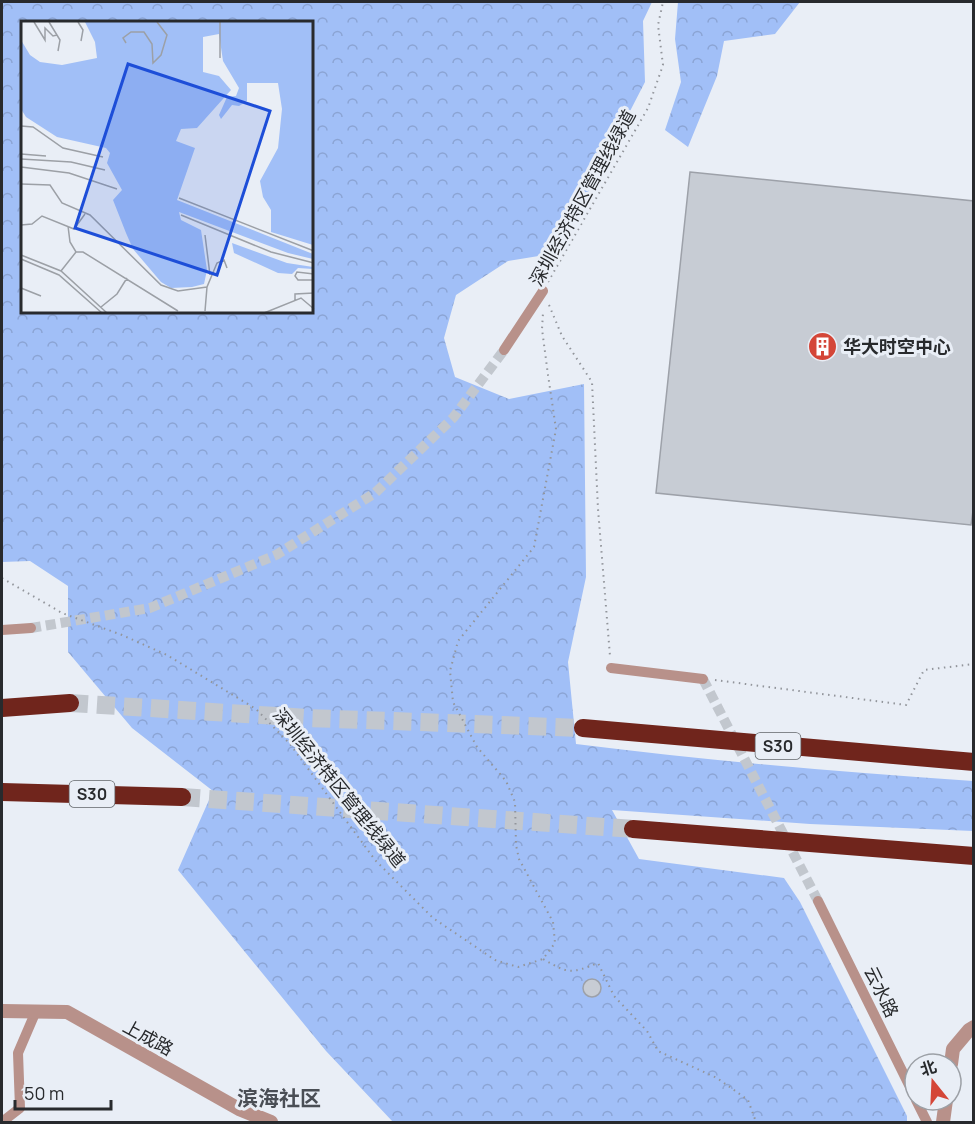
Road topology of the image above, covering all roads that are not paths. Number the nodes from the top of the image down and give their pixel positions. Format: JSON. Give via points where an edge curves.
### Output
{"nodes":[{"id":1,"x":543,"y":291,"type":"road end"},
{"id":2,"x":504,"y":350,"type":"tunnel mouth"},
{"id":3,"x":30,"y":628,"type":"tunnel mouth"},
{"id":4,"x":2,"y":630,"type":"edge"},
{"id":5,"x":611,"y":668,"type":"road end"},
{"id":6,"x":703,"y":679,"type":"road end"},
{"id":7,"x":70,"y":703,"type":"tunnel mouth"},
{"id":8,"x":2,"y":708,"type":"edge"},
{"id":9,"x":583,"y":728,"type":"tunnel mouth"},
{"id":10,"x":974,"y":762,"type":"edge"},
{"id":11,"x":2,"y":792,"type":"edge"},
{"id":12,"x":182,"y":797,"type":"tunnel mouth"},
{"id":13,"x":633,"y":829,"type":"tunnel mouth"},
{"id":14,"x":974,"y":856,"type":"edge"},
{"id":15,"x":818,"y":901,"type":"tunnel mouth"},
{"id":16,"x":2,"y":1011,"type":"edge"},
{"id":17,"x":36,"y":1011,"type":"junction"},
{"id":18,"x":974,"y":1027,"type":"edge"},
{"id":19,"x":953,"y":1052,"type":"edge"},
{"id":20,"x":903,"y":1073,"type":"edge"},
{"id":21,"x":2,"y":1122,"type":"edge"},
{"id":22,"x":272,"y":1122,"type":"edge"}],
"edges":[{"from":1,"to":2,"type":"street"},
{"from":3,"to":4,"type":"street"},
{"from":5,"to":6,"type":"street"},
{"from":7,"to":8,"type":"highway"},
{"from":9,"to":10,"type":"highway","number":"S30"},
{"from":11,"to":12,"type":"highway","number":"S30"},
{"from":13,"to":14,"type":"highway"},
{"from":15,"to":20,"type":"street","name":"云水路"},
{"from":16,"to":17,"type":"street","name":"上成路"},
{"from":17,"to":21,"type":"street","via":[[18,1053],[20,1108]]},
{"from":17,"to":22,"type":"street","name":"上成路","via":[[67,1012],[239,1109]]},
{"from":18,"to":19,"type":"street"}]}
